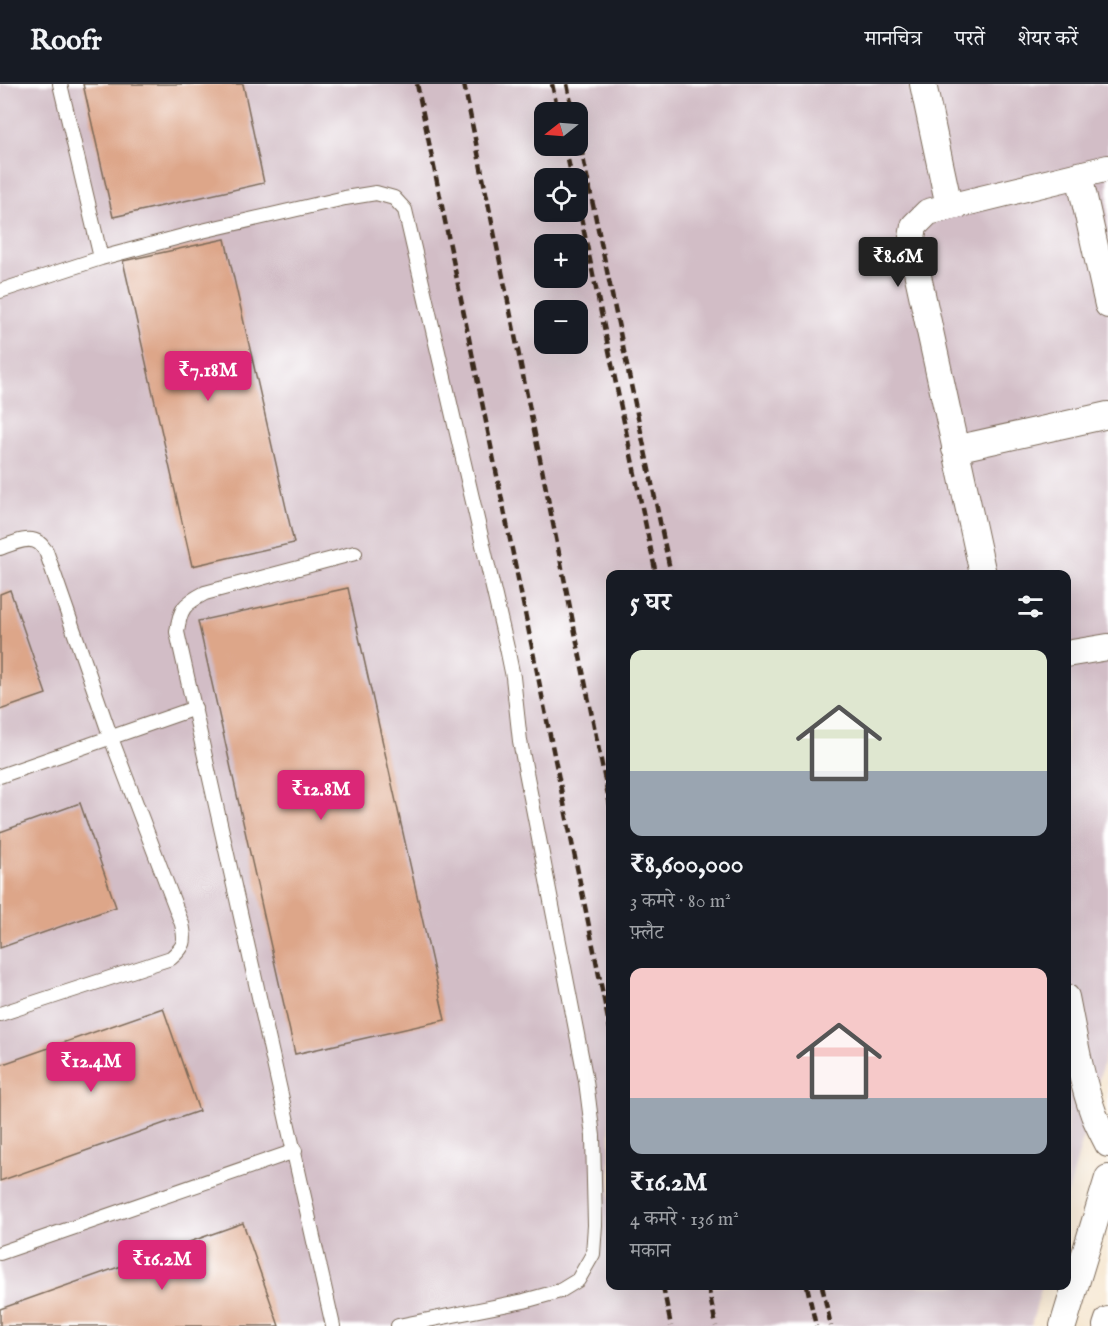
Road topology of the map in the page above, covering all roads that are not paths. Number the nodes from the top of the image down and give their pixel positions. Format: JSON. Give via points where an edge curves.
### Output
{"nodes":[{"id":1,"x":60,"y":84,"type":"edge"},
{"id":2,"x":923,"y":84,"type":"edge"},
{"id":3,"x":1108,"y":168,"type":"edge"},
{"id":4,"x":1079,"y":175,"type":"junction"},
{"id":5,"x":949,"y":206,"type":"junction"},
{"id":6,"x":101,"y":258,"type":"junction"},
{"id":7,"x":0,"y":291,"type":"edge"},
{"id":8,"x":1108,"y":305,"type":"edge"},
{"id":9,"x":1108,"y":415,"type":"edge"},
{"id":10,"x":955,"y":449,"type":"junction"},
{"id":11,"x":0,"y":548,"type":"edge"},
{"id":12,"x":355,"y":553,"type":"dead end"},
{"id":13,"x":981,"y":570,"type":"edge"},
{"id":14,"x":1108,"y":647,"type":"edge"},
{"id":15,"x":1071,"y":653,"type":"edge"},
{"id":16,"x":195,"y":708,"type":"junction"},
{"id":17,"x":111,"y":738,"type":"junction"},
{"id":18,"x":0,"y":776,"type":"edge"},
{"id":19,"x":0,"y":1014,"type":"edge"},
{"id":20,"x":1071,"y":1022,"type":"edge"},
{"id":21,"x":1108,"y":1144,"type":"edge"},
{"id":22,"x":295,"y":1151,"type":"junction"},
{"id":23,"x":1108,"y":1178,"type":"edge"},
{"id":24,"x":0,"y":1252,"type":"edge"},
{"id":25,"x":1108,"y":1320,"type":"edge"},
{"id":26,"x":333,"y":1326,"type":"edge"},
{"id":27,"x":398,"y":1326,"type":"edge"},
{"id":28,"x":1063,"y":1326,"type":"edge"},
{"id":29,"x":1106,"y":1326,"type":"edge"}],
"edges":[{"from":1,"to":6,"type":"lane"},
{"from":2,"to":5,"type":"street"},
{"from":3,"to":4,"type":"street"},
{"from":4,"to":5,"type":"street"},
{"from":4,"to":8,"type":"street"},
{"from":5,"to":10,"type":"street","via":[[928,212],[914,226],[911,244]]},
{"from":6,"to":7,"type":"lane"},
{"from":6,"to":27,"type":"lane","via":[[202,231],[376,193],[394,198],[405,210],[410,224],[511,668],[520,741],[586,1081],[593,1136],[595,1225],[593,1254],[578,1280],[560,1291]]},
{"from":9,"to":10,"type":"street"},
{"from":10,"to":13,"type":"street"},
{"from":11,"to":17,"type":"lane","via":[[32,540],[46,551]]},
{"from":12,"to":16,"type":"lane","via":[[205,593],[190,601],[179,615],[177,632]]},
{"from":14,"to":15,"type":"street"},
{"from":16,"to":17,"type":"lane"},
{"from":16,"to":22,"type":"lane"},
{"from":17,"to":18,"type":"lane"},
{"from":17,"to":19,"type":"lane","via":[[182,924],[182,949],[171,958]]},
{"from":20,"to":21,"type":"street","via":[[1089,1101]]},
{"from":22,"to":24,"type":"lane"},
{"from":22,"to":26,"type":"lane"},
{"from":23,"to":28,"type":"street"},
{"from":25,"to":29,"type":"street"}]}
